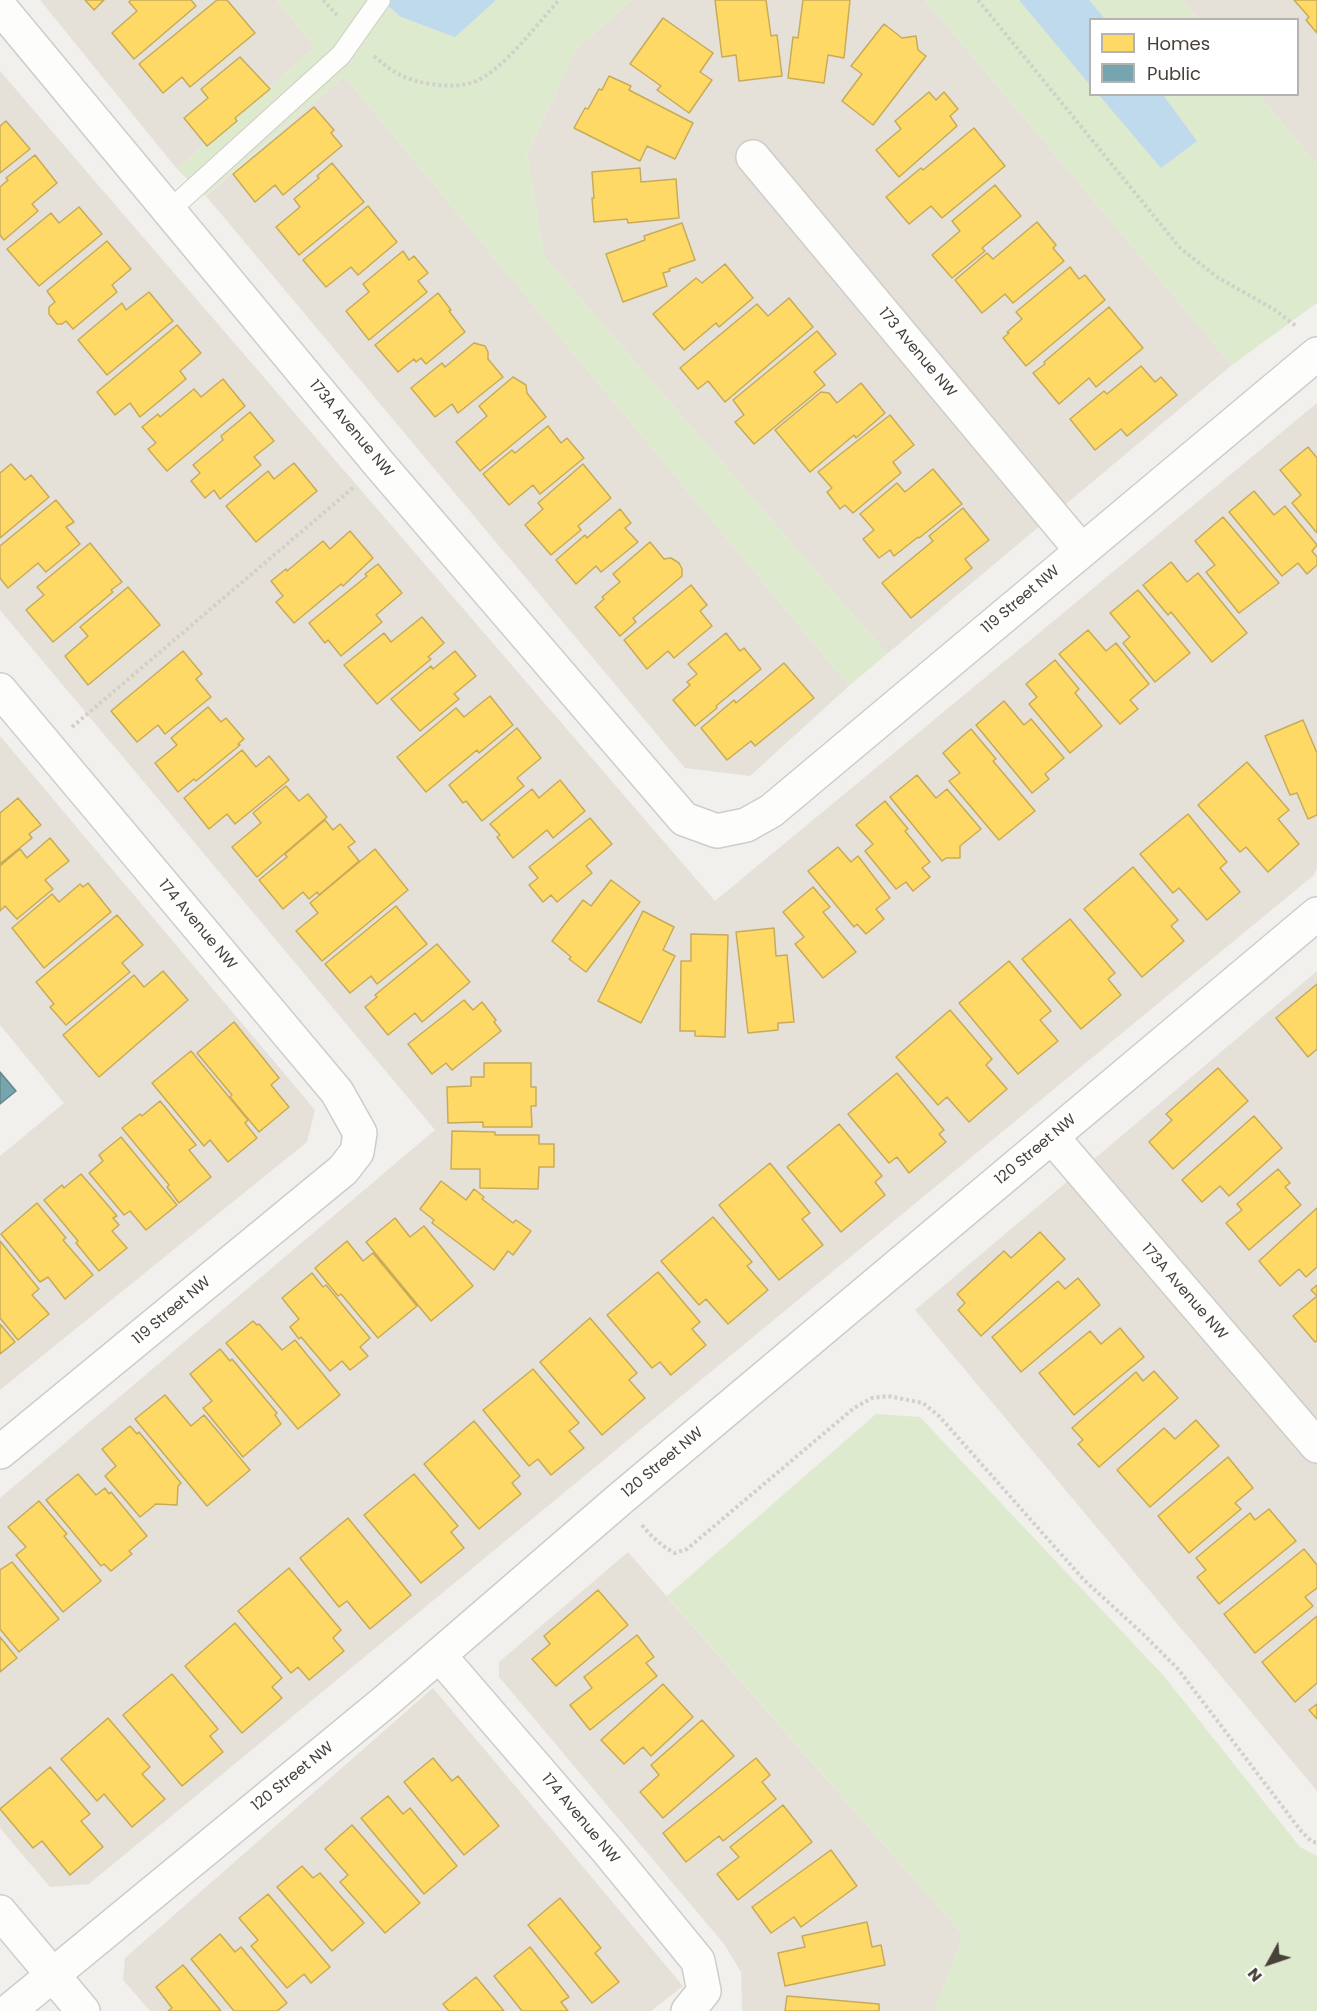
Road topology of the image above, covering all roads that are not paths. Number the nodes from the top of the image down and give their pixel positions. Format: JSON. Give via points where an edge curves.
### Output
{"nodes":[{"id":1,"x":380,"y":0,"type":"edge"},
{"id":2,"x":0,"y":7,"type":"edge"},
{"id":3,"x":753,"y":157,"type":"dead end"},
{"id":4,"x":170,"y":210,"type":"junction"},
{"id":5,"x":1310,"y":345,"type":"edge"},
{"id":6,"x":1081,"y":550,"type":"junction"},
{"id":7,"x":0,"y":690,"type":"edge"},
{"id":8,"x":717,"y":831,"type":"joint"},
{"id":9,"x":1317,"y":914,"type":"edge"},
{"id":10,"x":1052,"y":1137,"type":"junction"},
{"id":11,"x":343,"y":1170,"type":"joint"},
{"id":12,"x":1317,"y":1446,"type":"edge"},
{"id":13,"x":0,"y":1452,"type":"edge"},
{"id":14,"x":439,"y":1655,"type":"junction"},
{"id":15,"x":0,"y":1912,"type":"edge"},
{"id":16,"x":52,"y":1974,"type":"junction"},
{"id":17,"x":696,"y":2001,"type":"edge"},
{"id":18,"x":9,"y":2011,"type":"edge"},
{"id":19,"x":83,"y":2011,"type":"edge"}],
"edges":[{"from":1,"to":4,"type":"lane","via":[[341,55]]},
{"from":2,"to":4,"type":"street","name":"173A Avenue NW"},
{"from":3,"to":6,"type":"street","name":"173 Avenue NW"},
{"from":4,"to":8,"type":"street","name":"173A Avenue NW","via":[[380,465],[684,819]]},
{"from":5,"to":6,"type":"street","name":"119 Street NW"},
{"from":6,"to":8,"type":"street","name":"119 Street NW","via":[[771,811],[746,825]]},
{"from":7,"to":11,"type":"street","name":"174 Avenue NW","via":[[337,1092],[360,1133],[357,1152]]},
{"from":9,"to":10,"type":"street","name":"120 Street NW"},
{"from":10,"to":12,"type":"street","name":"173A Avenue NW"},
{"from":10,"to":14,"type":"street","name":"120 Street NW"},
{"from":11,"to":13,"type":"street","name":"119 Street NW"},
{"from":14,"to":16,"type":"street","name":"120 Street NW"},
{"from":14,"to":17,"type":"street","name":"174 Avenue NW","via":[[698,1961]]},
{"from":15,"to":16,"type":"street"},
{"from":16,"to":18,"type":"street","name":"120 Street NW"},
{"from":16,"to":19,"type":"street"}]}
